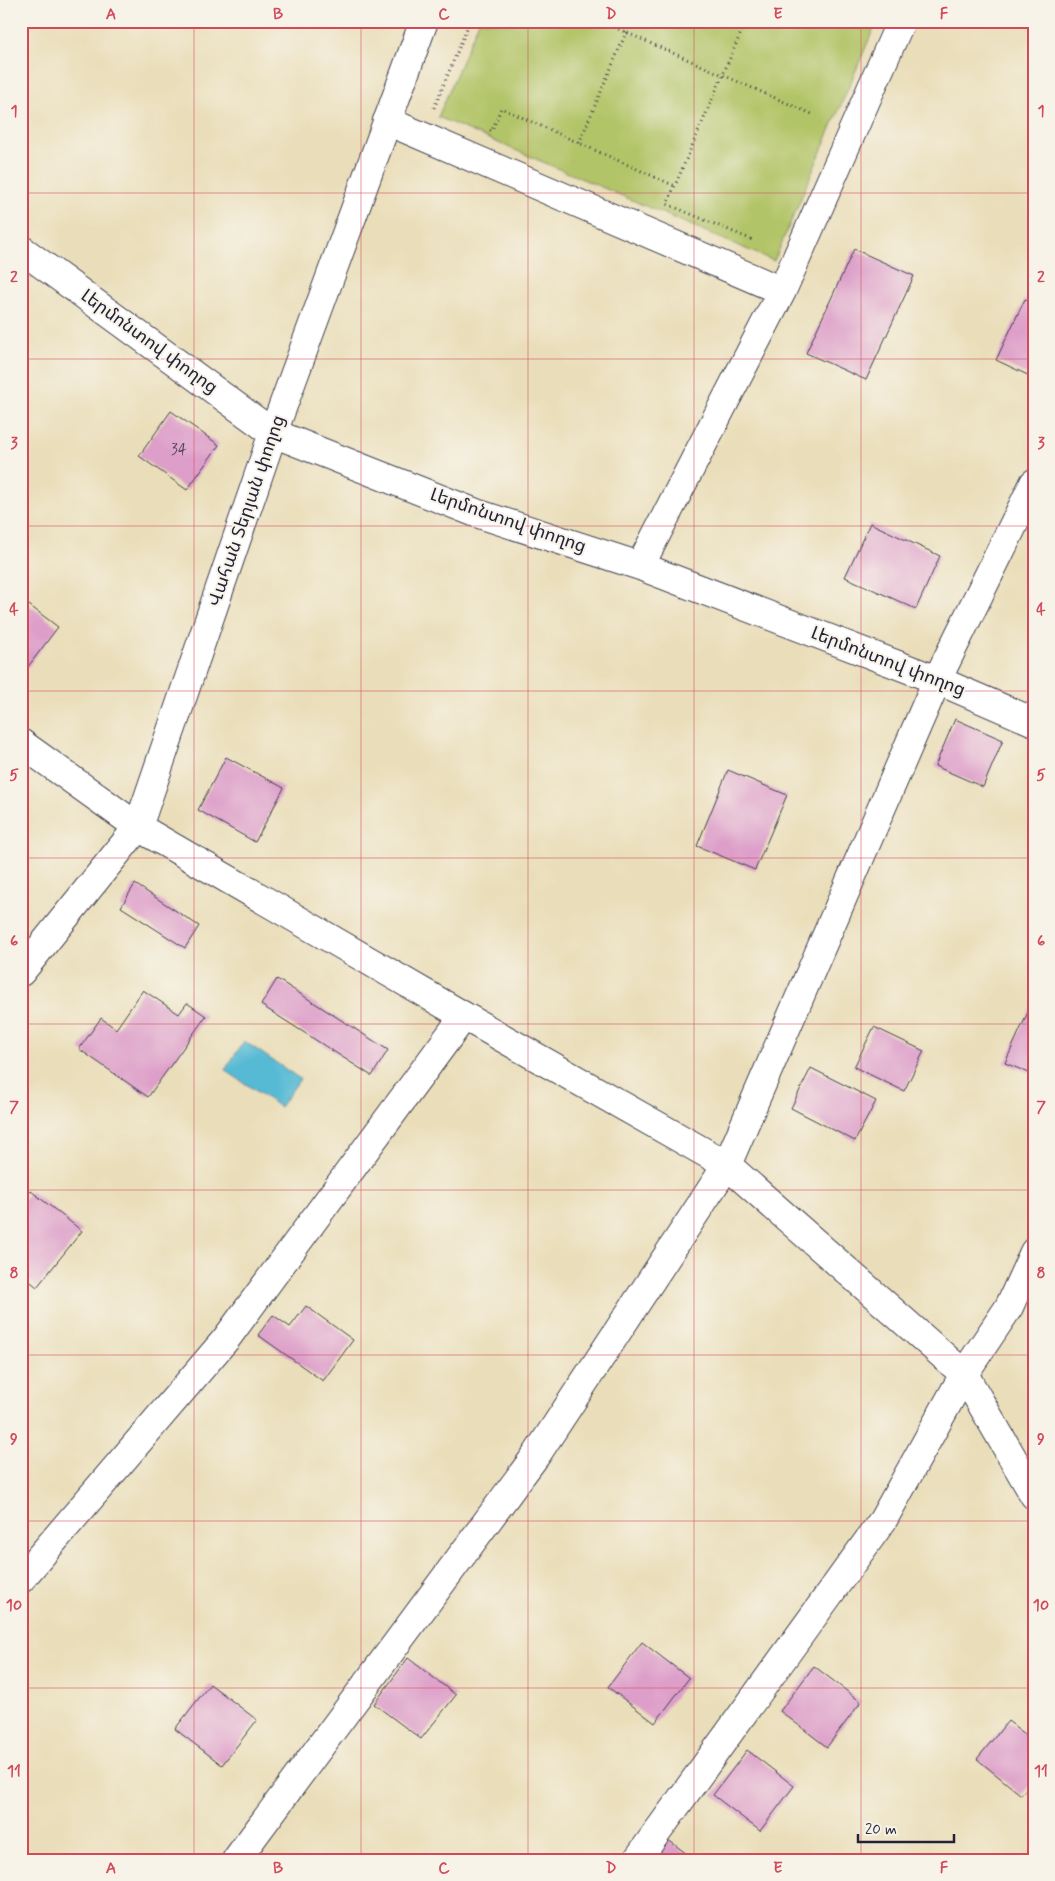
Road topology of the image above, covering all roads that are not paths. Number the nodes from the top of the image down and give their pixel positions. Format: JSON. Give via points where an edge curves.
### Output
{"nodes":[{"id":1,"x":424,"y":21,"type":"edge"},
{"id":2,"x":902,"y":21,"type":"edge"},
{"id":3,"x":386,"y":121,"type":"junction"},
{"id":4,"x":21,"y":250,"type":"edge"},
{"id":5,"x":782,"y":291,"type":"junction"},
{"id":6,"x":273,"y":433,"type":"junction"},
{"id":7,"x":1034,"y":483,"type":"edge"},
{"id":8,"x":640,"y":566,"type":"junction"},
{"id":9,"x":937,"y":680,"type":"junction"},
{"id":10,"x":1034,"y":722,"type":"edge"},
{"id":11,"x":21,"y":743,"type":"edge"},
{"id":12,"x":138,"y":827,"type":"junction"},
{"id":13,"x":21,"y":972,"type":"edge"},
{"id":14,"x":464,"y":1016,"type":"junction"},
{"id":15,"x":727,"y":1165,"type":"junction"},
{"id":16,"x":1034,"y":1252,"type":"edge"},
{"id":17,"x":964,"y":1374,"type":"junction"},
{"id":18,"x":1034,"y":1495,"type":"edge"},
{"id":19,"x":21,"y":1580,"type":"edge"},
{"id":20,"x":236,"y":1860,"type":"edge"},
{"id":21,"x":637,"y":1860,"type":"edge"}],
"edges":[{"from":1,"to":3,"type":"street","name":"Վահան Տերյան փողոց"},
{"from":2,"to":5,"type":"street"},
{"from":3,"to":5,"type":"street"},
{"from":3,"to":6,"type":"street","name":"Վահան Տերյան փողոց"},
{"from":4,"to":6,"type":"street","name":"Լերմոնտով փողոց"},
{"from":5,"to":8,"type":"street"},
{"from":6,"to":8,"type":"street","name":"Լերմոնտով փողոց","via":[[476,512]]},
{"from":6,"to":12,"type":"street","name":"Վահան Տերյան փողոց"},
{"from":7,"to":9,"type":"street"},
{"from":8,"to":9,"type":"street","name":"Լերմոնտով փողոց"},
{"from":9,"to":10,"type":"street","name":"Լերմոնտով փողոց"},
{"from":9,"to":15,"type":"street"},
{"from":11,"to":12,"type":"street"},
{"from":12,"to":13,"type":"street","name":"Վահան Տերյան փողոց"},
{"from":12,"to":14,"type":"street"},
{"from":14,"to":15,"type":"street"},
{"from":14,"to":19,"type":"street","via":[[226,1339]]},
{"from":15,"to":17,"type":"street"},
{"from":15,"to":20,"type":"street","via":[[537,1454]]},
{"from":16,"to":17,"type":"street","via":[[1009,1307]]},
{"from":17,"to":18,"type":"street"},
{"from":17,"to":21,"type":"street","via":[[883,1520]]}]}
